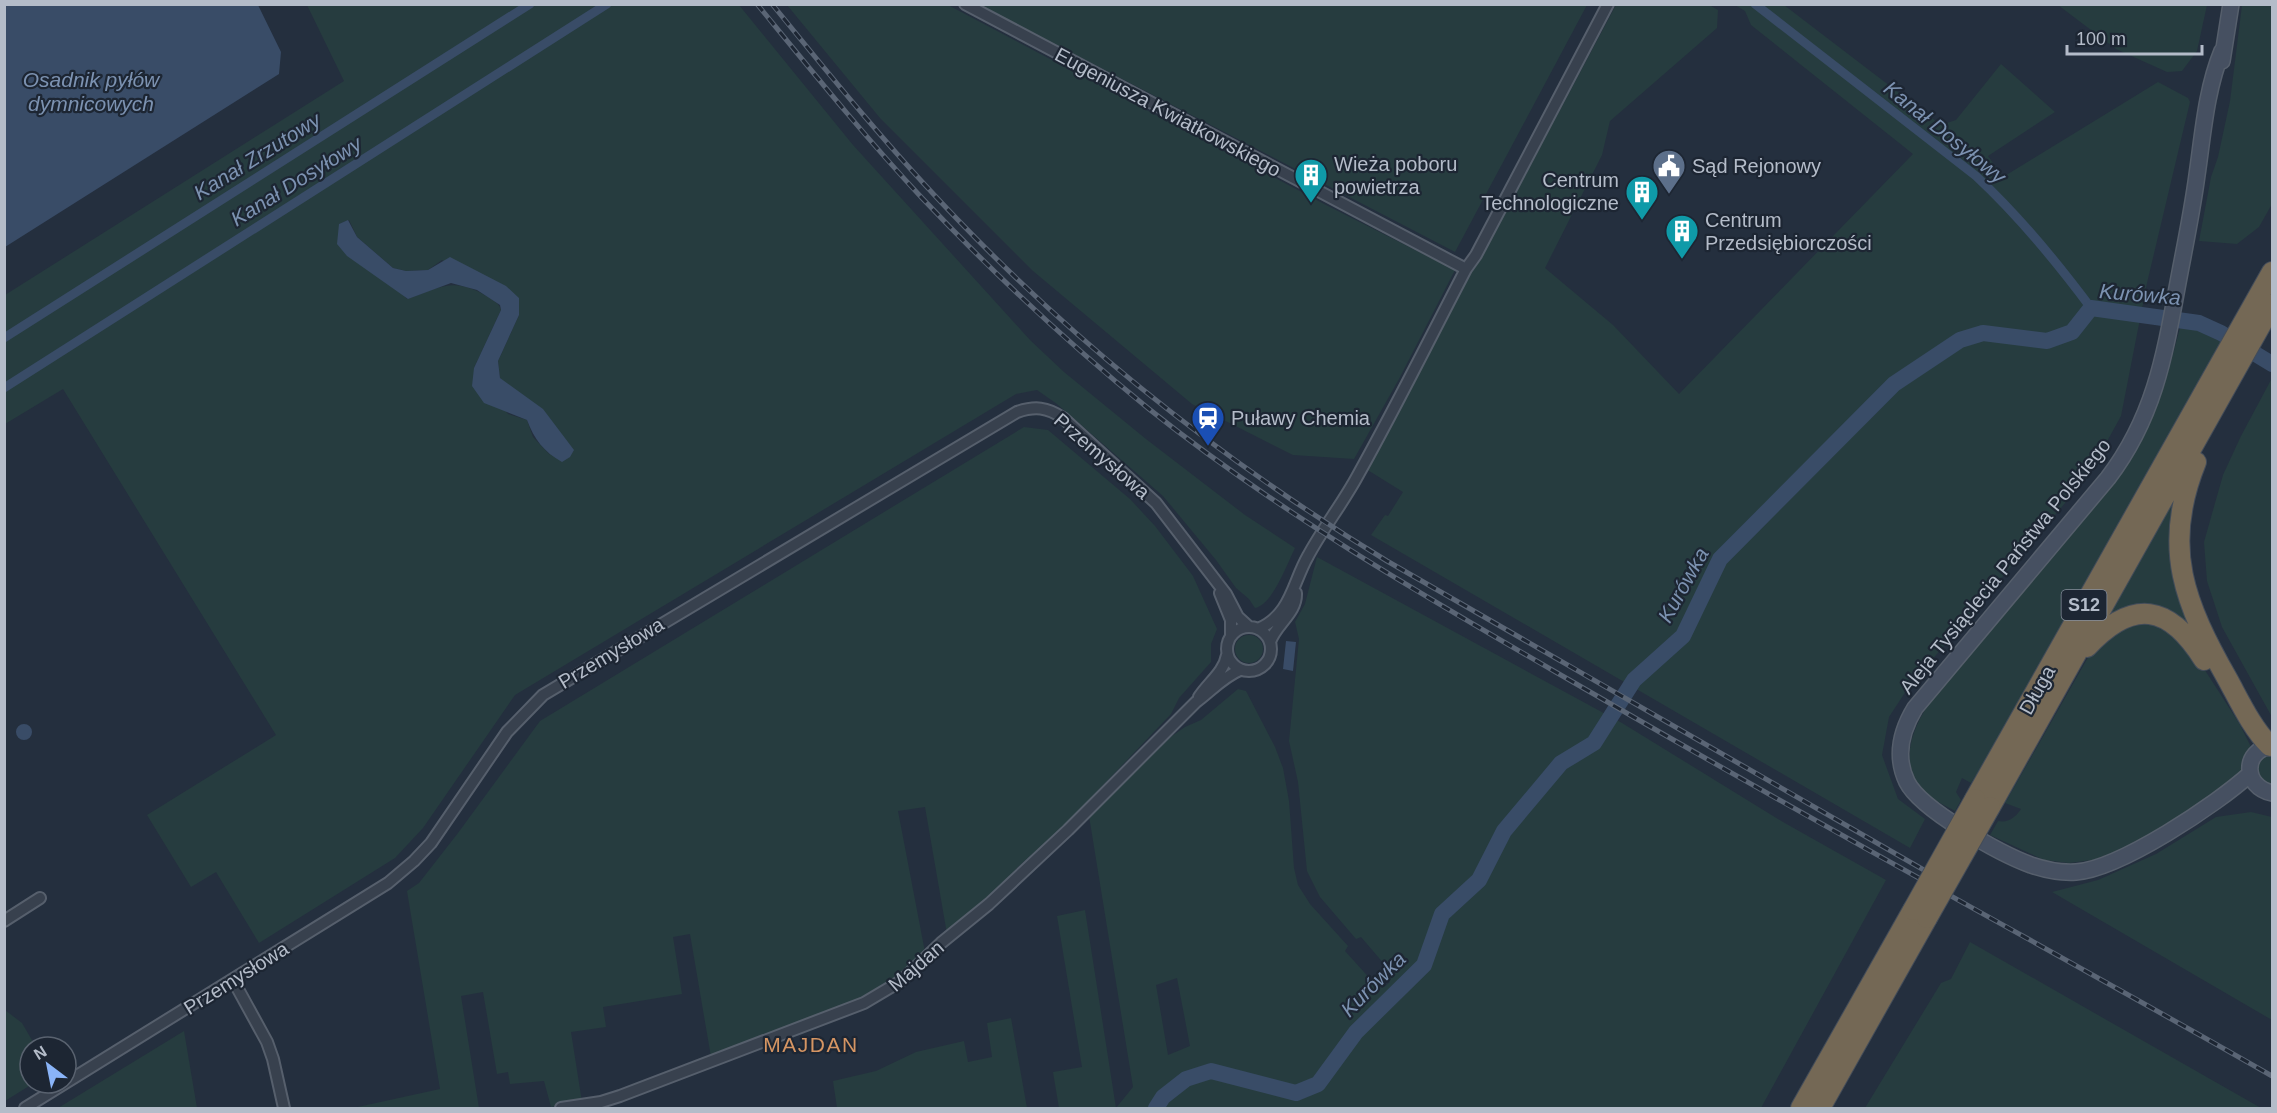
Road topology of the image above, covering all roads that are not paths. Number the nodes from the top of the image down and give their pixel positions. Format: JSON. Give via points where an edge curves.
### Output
{"nodes":[{"id":1,"x":965,"y":4,"type":"edge"},
{"id":2,"x":1608,"y":4,"type":"edge"},
{"id":3,"x":2231,"y":4,"type":"edge"},
{"id":4,"x":1466,"y":269,"type":"junction"},
{"id":5,"x":2272,"y":272,"type":"edge"},
{"id":6,"x":2272,"y":305,"type":"edge"},
{"id":7,"x":2249,"y":330,"type":"junction"},
{"id":8,"x":2233,"y":358,"type":"junction"},
{"id":9,"x":2214,"y":408,"type":"junction"},
{"id":10,"x":1219,"y":586,"type":"junction"},
{"id":11,"x":1296,"y":587,"type":"junction"},
{"id":12,"x":1253,"y":628,"type":"junction"},
{"id":13,"x":1232,"y":636,"type":"junction"},
{"id":14,"x":1270,"y":642,"type":"junction"},
{"id":15,"x":1227,"y":655,"type":"junction"},
{"id":16,"x":2070,"y":664,"type":"junction"},
{"id":17,"x":1240,"y":670,"type":"junction"},
{"id":18,"x":1196,"y":702,"type":"junction"},
{"id":19,"x":2266,"y":748,"type":"edge"},
{"id":20,"x":2260,"y":785,"type":"edge"},
{"id":21,"x":1982,"y":803,"type":"junction"},
{"id":22,"x":40,"y":898,"type":"dead end"},
{"id":23,"x":1920,"y":914,"type":"junction"},
{"id":24,"x":4,"y":921,"type":"edge"},
{"id":25,"x":233,"y":980,"type":"junction"},
{"id":26,"x":25,"y":1108,"type":"edge"},
{"id":27,"x":284,"y":1108,"type":"edge"},
{"id":28,"x":561,"y":1108,"type":"edge"},
{"id":29,"x":1801,"y":1108,"type":"edge"},
{"id":30,"x":1820,"y":1108,"type":"edge"}],
"edges":[{"from":1,"to":4,"type":"street","name":"Eugeniusza Kwiatkowskiego"},
{"from":2,"to":4,"type":"street"},
{"from":3,"to":20,"type":"street","name":"Aleja Tysiąclecia Państwa Polskiego","via":[[2222,70],[2152,400],[2130,447],[2093,496],[1915,708],[1902,735],[1900,757],[1909,786],[1929,807],[2018,859],[2058,871],[2077,872],[2108,863],[2215,803]]},
{"from":4,"to":11,"type":"street","via":[[1359,473],[1308,555]]},
{"from":5,"to":7,"type":"highway","number":"S12"},
{"from":6,"to":7,"type":"highway","number":"S12"},
{"from":7,"to":8,"type":"highway","number":"S12"},
{"from":8,"to":9,"type":"highway","number":"S12"},
{"from":8,"to":21,"type":"highway","name":"Długa","number":"S12"},
{"from":9,"to":16,"type":"highway","number":"S12"},
{"from":9,"to":19,"type":"highway","via":[[2183,500],[2181,571],[2188,601],[2206,641]]},
{"from":10,"to":12,"type":"street","name":"Przemysłowa","via":[[1238,617]]},
{"from":10,"to":13,"type":"street","name":"Przemysłowa","via":[[1231,620]]},
{"from":10,"to":25,"type":"street","name":"Przemysłowa","via":[[1156,503],[1063,418],[1041,408],[1017,412],[543,695],[507,732],[431,843],[414,861],[388,884]]},
{"from":11,"to":12,"type":"street","via":[[1272,621]]},
{"from":11,"to":14,"type":"street","via":[[1294,605]]},
{"from":12,"to":13,"type":"street","via":[[1239,629]]},
{"from":12,"to":14,"type":"street","via":[[1266,634]]},
{"from":13,"to":15,"type":"street"},
{"from":14,"to":17,"type":"street","via":[[1266,664],[1254,671]]},
{"from":15,"to":17,"type":"street"},
{"from":15,"to":18,"type":"street","name":"Majdan","via":[[1221,672]]},
{"from":16,"to":19,"type":"highway","via":[[2120,620],[2143,615],[2171,621],[2194,644],[2252,741]]},
{"from":16,"to":21,"type":"highway","name":"Długa","number":"S12"},
{"from":17,"to":18,"type":"street","name":"Majdan"},
{"from":18,"to":28,"type":"street","name":"Majdan","via":[[996,898],[885,992],[620,1096]]},
{"from":19,"to":20,"type":"street","via":[[2251,763]]},
{"from":21,"to":23,"type":"highway","name":"Długa","number":"S12","bridge":true},
{"from":22,"to":24,"type":"street"},
{"from":23,"to":29,"type":"highway","name":"Długa","number":"S12"},
{"from":23,"to":30,"type":"highway","name":"Długa","number":"S12"},
{"from":25,"to":26,"type":"street","name":"Przemysłowa"},
{"from":25,"to":27,"type":"street","via":[[267,1042]]}]}
